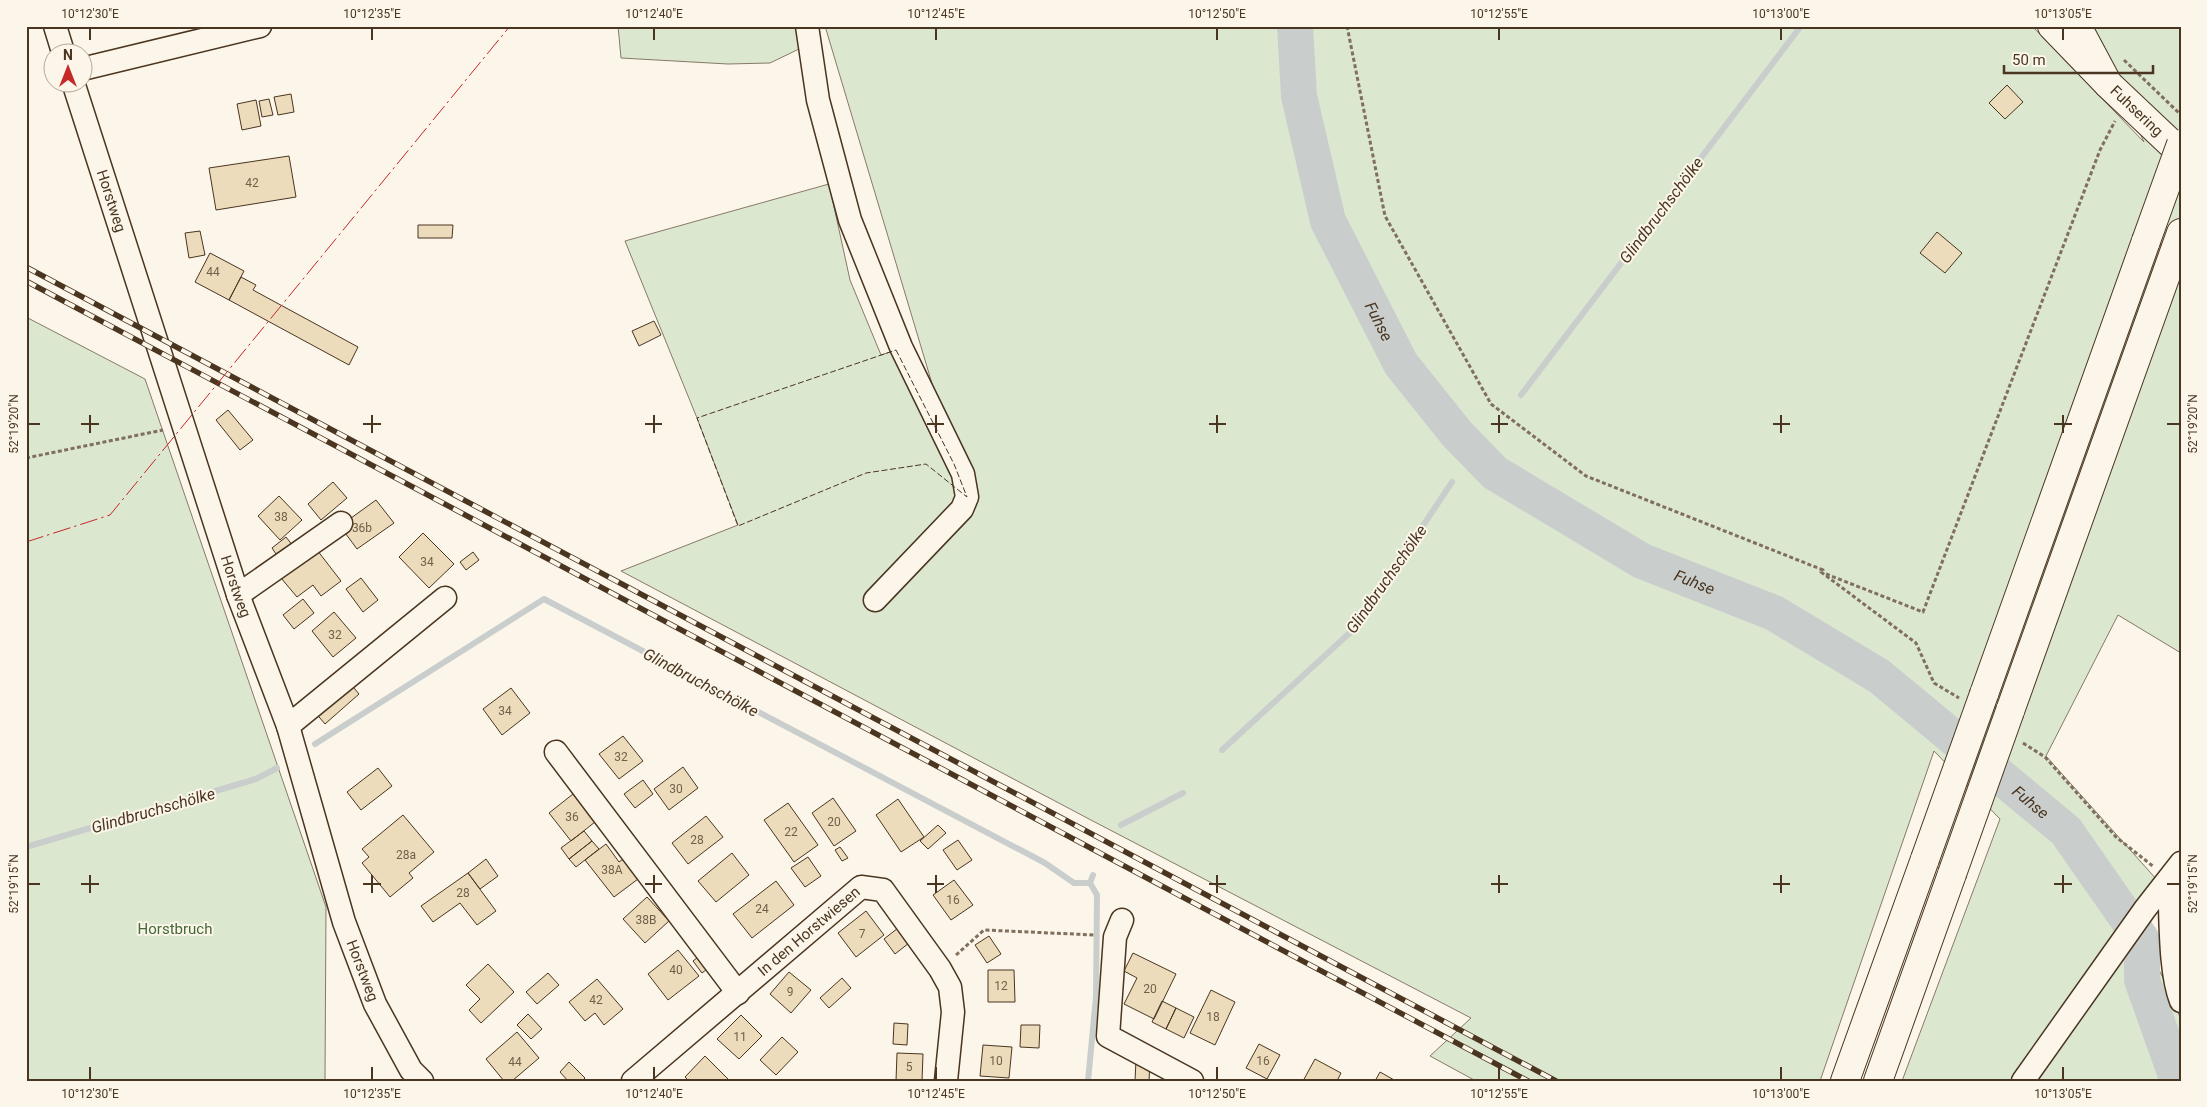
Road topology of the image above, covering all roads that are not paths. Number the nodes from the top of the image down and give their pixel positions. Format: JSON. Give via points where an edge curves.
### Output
{"nodes":[{"id":1,"x":55,"y":26,"type":"edge"},
{"id":2,"x":260,"y":26,"type":"edge"},
{"id":3,"x":807,"y":26,"type":"edge"},
{"id":4,"x":2052,"y":26,"type":"edge"},
{"id":5,"x":2077,"y":26,"type":"edge"},
{"id":6,"x":60,"y":42,"type":"edge"},
{"id":7,"x":92,"y":67,"type":"edge"},
{"id":8,"x":76,"y":92,"type":"edge"},
{"id":9,"x":2117,"y":92,"type":"junction"},
{"id":10,"x":2181,"y":144,"type":"edge"},
{"id":11,"x":2181,"y":153,"type":"edge"},
{"id":12,"x":2181,"y":234,"type":"edge"},
{"id":13,"x":341,"y":523,"type":"dead end"},
{"id":14,"x":238,"y":595,"type":"junction"},
{"id":15,"x":445,"y":598,"type":"dead end"},
{"id":16,"x":875,"y":600,"type":"dead end"},
{"id":17,"x":288,"y":726,"type":"junction"},
{"id":18,"x":556,"y":752,"type":"dead end"},
{"id":19,"x":2175,"y":871,"type":"edge"},
{"id":20,"x":1122,"y":920,"type":"dead end"},
{"id":21,"x":738,"y":992,"type":"junction"},
{"id":22,"x":2181,"y":1001,"type":"edge"},
{"id":23,"x":422,"y":1081,"type":"edge"},
{"id":24,"x":633,"y":1081,"type":"edge"},
{"id":25,"x":946,"y":1081,"type":"edge"},
{"id":26,"x":1192,"y":1081,"type":"edge"},
{"id":27,"x":1845,"y":1081,"type":"edge"},
{"id":28,"x":1878,"y":1081,"type":"edge"},
{"id":29,"x":2023,"y":1081,"type":"edge"}],
"edges":[{"from":1,"to":6,"type":"street"},
{"from":2,"to":7,"type":"street"},
{"from":3,"to":16,"type":"street","via":[[818,100],[850,220],[901,347],[963,474],[967,497],[962,509]]},
{"from":4,"to":9,"type":"main road","name":"Fuhsering"},
{"from":5,"to":9,"type":"main road"},
{"from":8,"to":14,"type":"street","name":"Horstweg"},
{"from":9,"to":11,"type":"main road","name":"Fuhsering"},
{"from":10,"to":27,"type":"main road","bridge":true},
{"from":12,"to":28,"type":"main road","bridge":true},
{"from":13,"to":14,"type":"street"},
{"from":14,"to":17,"type":"street","name":"Horstweg"},
{"from":15,"to":17,"type":"street"},
{"from":17,"to":23,"type":"street","name":"Horstweg","via":[[344,922],[376,1004],[411,1070]]},
{"from":18,"to":21,"type":"street"},
{"from":19,"to":22,"type":"street","via":[[2173,953]]},
{"from":19,"to":29,"type":"street"},
{"from":20,"to":26,"type":"street","via":[[1115,937],[1108,1036]]},
{"from":21,"to":24,"type":"street","name":"In den Horstwiesen"},
{"from":21,"to":25,"type":"street","name":"In den Horstwiesen","via":[[860,886],[883,890],[950,987],[953,1012]]}]}
